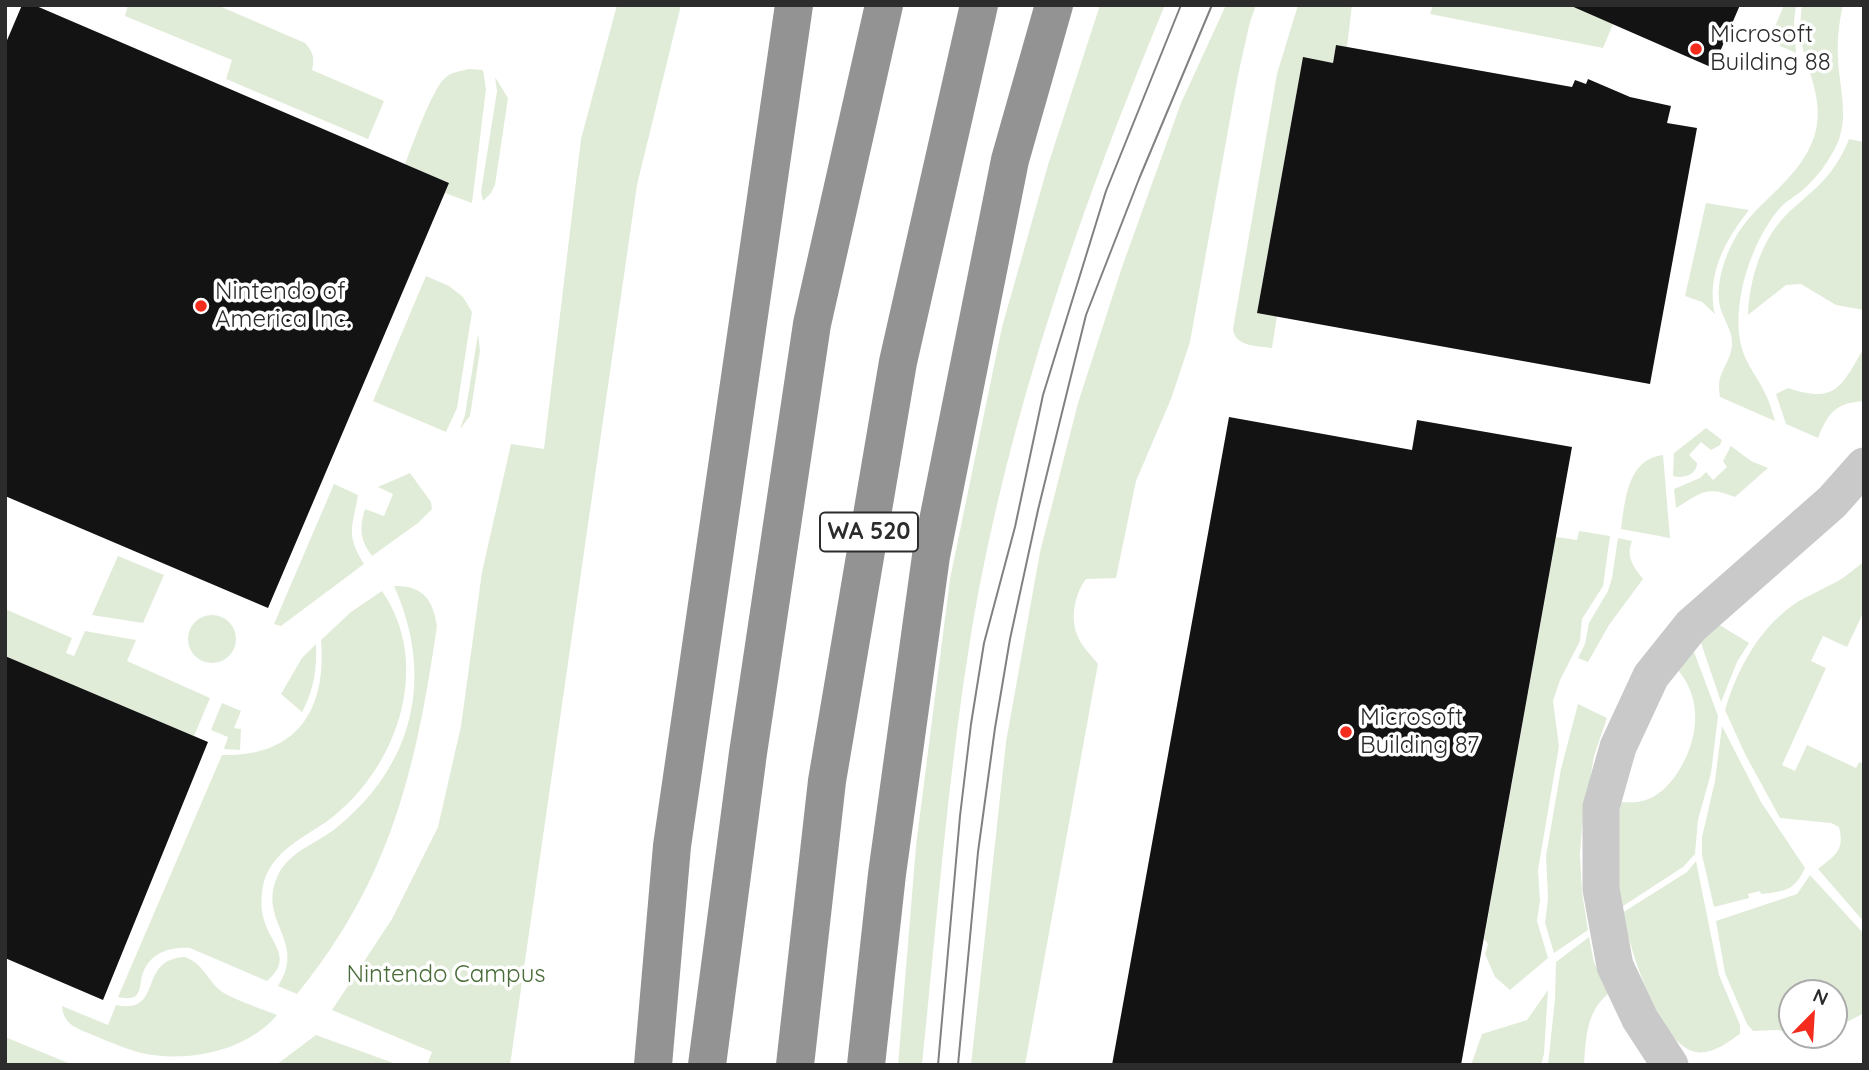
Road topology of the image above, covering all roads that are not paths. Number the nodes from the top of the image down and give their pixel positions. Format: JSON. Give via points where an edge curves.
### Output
{"nodes":[{"id":1,"x":794,"y":5,"type":"edge"},
{"id":2,"x":821,"y":5,"type":"edge"},
{"id":3,"x":884,"y":5,"type":"edge"},
{"id":4,"x":979,"y":5,"type":"edge"},
{"id":5,"x":1054,"y":5,"type":"edge"},
{"id":6,"x":1071,"y":5,"type":"edge"},
{"id":7,"x":1010,"y":160,"type":"junction"},
{"id":8,"x":753,"y":296,"type":"junction"},
{"id":9,"x":1864,"y":466,"type":"edge"},
{"id":10,"x":653,"y":1065,"type":"edge"},
{"id":11,"x":707,"y":1065,"type":"edge"},
{"id":12,"x":795,"y":1065,"type":"edge"},
{"id":13,"x":866,"y":1065,"type":"edge"},
{"id":14,"x":1670,"y":1065,"type":"edge"}],
"edges":[{"from":1,"to":8,"type":"highway"},
{"from":2,"to":8,"type":"highway"},
{"from":3,"to":11,"type":"highway","number":"WA 520","via":[[811,324]]},
{"from":4,"to":12,"type":"highway","number":"WA 520","via":[[898,362],[827,781]]},
{"from":5,"to":7,"type":"highway"},
{"from":6,"to":7,"type":"highway"},
{"from":7,"to":13,"type":"highway","via":[[930,556]]},
{"from":8,"to":10,"type":"highway","via":[[672,846]]},
{"from":9,"to":14,"type":"street","via":[[1832,502],[1691,626],[1651,676],[1618,747],[1601,807],[1601,888],[1615,966],[1640,1019]]}]}
